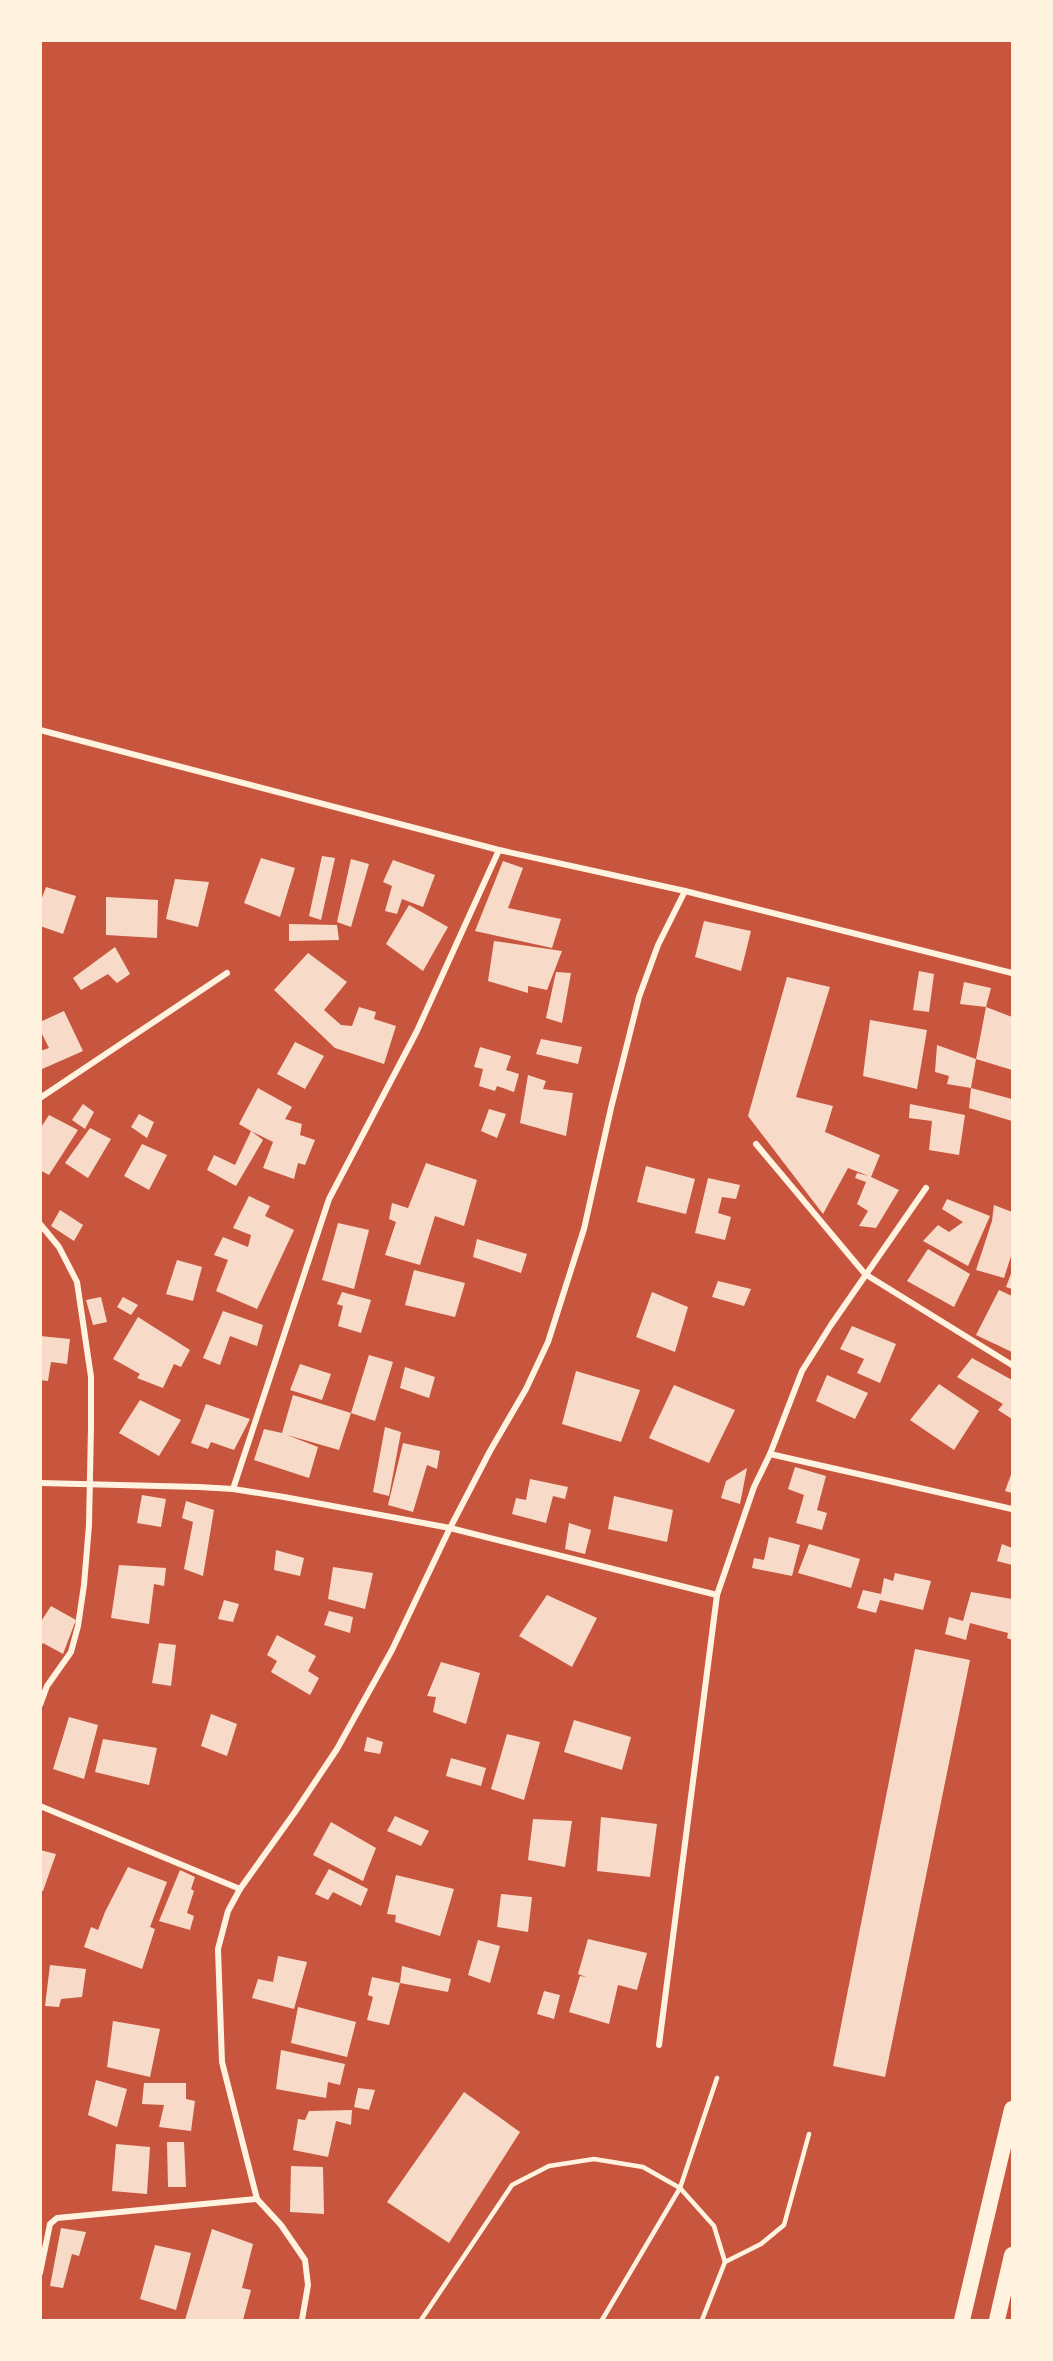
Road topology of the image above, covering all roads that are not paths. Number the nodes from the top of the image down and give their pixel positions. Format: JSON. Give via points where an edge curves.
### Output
{"nodes":[{"id":1,"x":40,"y":730,"type":"edge"},
{"id":2,"x":499,"y":850,"type":"junction"},
{"id":3,"x":685,"y":891,"type":"junction"},
{"id":4,"x":227,"y":973,"type":"dead end"},
{"id":5,"x":1012,"y":973,"type":"edge"},
{"id":6,"x":40,"y":1098,"type":"edge"},
{"id":7,"x":756,"y":1143,"type":"dead end"},
{"id":8,"x":926,"y":1188,"type":"dead end"},
{"id":9,"x":40,"y":1224,"type":"edge"},
{"id":10,"x":865,"y":1274,"type":"junction"},
{"id":11,"x":1012,"y":1365,"type":"edge"},
{"id":12,"x":770,"y":1454,"type":"junction"},
{"id":13,"x":40,"y":1483,"type":"edge"},
{"id":14,"x":89,"y":1484,"type":"junction"},
{"id":15,"x":233,"y":1489,"type":"junction"},
{"id":16,"x":1012,"y":1509,"type":"edge"},
{"id":17,"x":450,"y":1528,"type":"junction"},
{"id":18,"x":717,"y":1595,"type":"junction"},
{"id":19,"x":40,"y":1705,"type":"edge"},
{"id":20,"x":40,"y":1806,"type":"edge"},
{"id":21,"x":240,"y":1889,"type":"junction"},
{"id":22,"x":659,"y":2045,"type":"dead end"},
{"id":23,"x":717,"y":2078,"type":"dead end"},
{"id":24,"x":1012,"y":2109,"type":"edge"},
{"id":25,"x":809,"y":2134,"type":"dead end"},
{"id":26,"x":680,"y":2188,"type":"junction"},
{"id":27,"x":257,"y":2199,"type":"junction"},
{"id":28,"x":1012,"y":2255,"type":"edge"},
{"id":29,"x":725,"y":2262,"type":"junction"},
{"id":30,"x":40,"y":2273,"type":"edge"},
{"id":31,"x":302,"y":2320,"type":"edge"},
{"id":32,"x":421,"y":2320,"type":"edge"},
{"id":33,"x":602,"y":2320,"type":"edge"},
{"id":34,"x":702,"y":2320,"type":"edge"},
{"id":35,"x":962,"y":2320,"type":"edge"},
{"id":36,"x":997,"y":2320,"type":"edge"}],
"edges":[{"from":1,"to":2,"type":"street"},
{"from":2,"to":3,"type":"street"},
{"from":2,"to":15,"type":"street","via":[[417,1031],[329,1199]]},
{"from":3,"to":5,"type":"street"},
{"from":3,"to":17,"type":"street","via":[[658,945],[639,996],[584,1229],[548,1342]]},
{"from":4,"to":6,"type":"street"},
{"from":7,"to":10,"type":"street"},
{"from":8,"to":10,"type":"street"},
{"from":9,"to":14,"type":"street","via":[[59,1247],[76,1282],[92,1377]]},
{"from":10,"to":11,"type":"street"},
{"from":10,"to":12,"type":"street","via":[[802,1371]]},
{"from":12,"to":16,"type":"street"},
{"from":12,"to":18,"type":"street","via":[[754,1487]]},
{"from":13,"to":14,"type":"street"},
{"from":14,"to":15,"type":"street"},
{"from":14,"to":19,"type":"street","via":[[86,1565],[78,1626],[70,1652],[47,1686]]},
{"from":15,"to":17,"type":"street"},
{"from":17,"to":18,"type":"street"},
{"from":17,"to":21,"type":"street","via":[[392,1650],[337,1749]]},
{"from":18,"to":22,"type":"street"},
{"from":20,"to":21,"type":"street"},
{"from":21,"to":27,"type":"street","via":[[228,1911],[218,1949],[222,2062]]},
{"from":23,"to":26,"type":"lane"},
{"from":24,"to":35,"type":"highway"},
{"from":25,"to":29,"type":"lane","via":[[784,2225],[761,2244]]},
{"from":26,"to":29,"type":"lane","via":[[714,2226]]},
{"from":26,"to":32,"type":"lane","via":[[643,2167],[594,2160],[549,2166],[512,2185]]},
{"from":26,"to":33,"type":"lane"},
{"from":27,"to":30,"type":"street","via":[[57,2218],[50,2224]]},
{"from":27,"to":31,"type":"street","via":[[305,2260],[308,2285]]},
{"from":28,"to":36,"type":"highway"},
{"from":29,"to":34,"type":"lane"}]}
